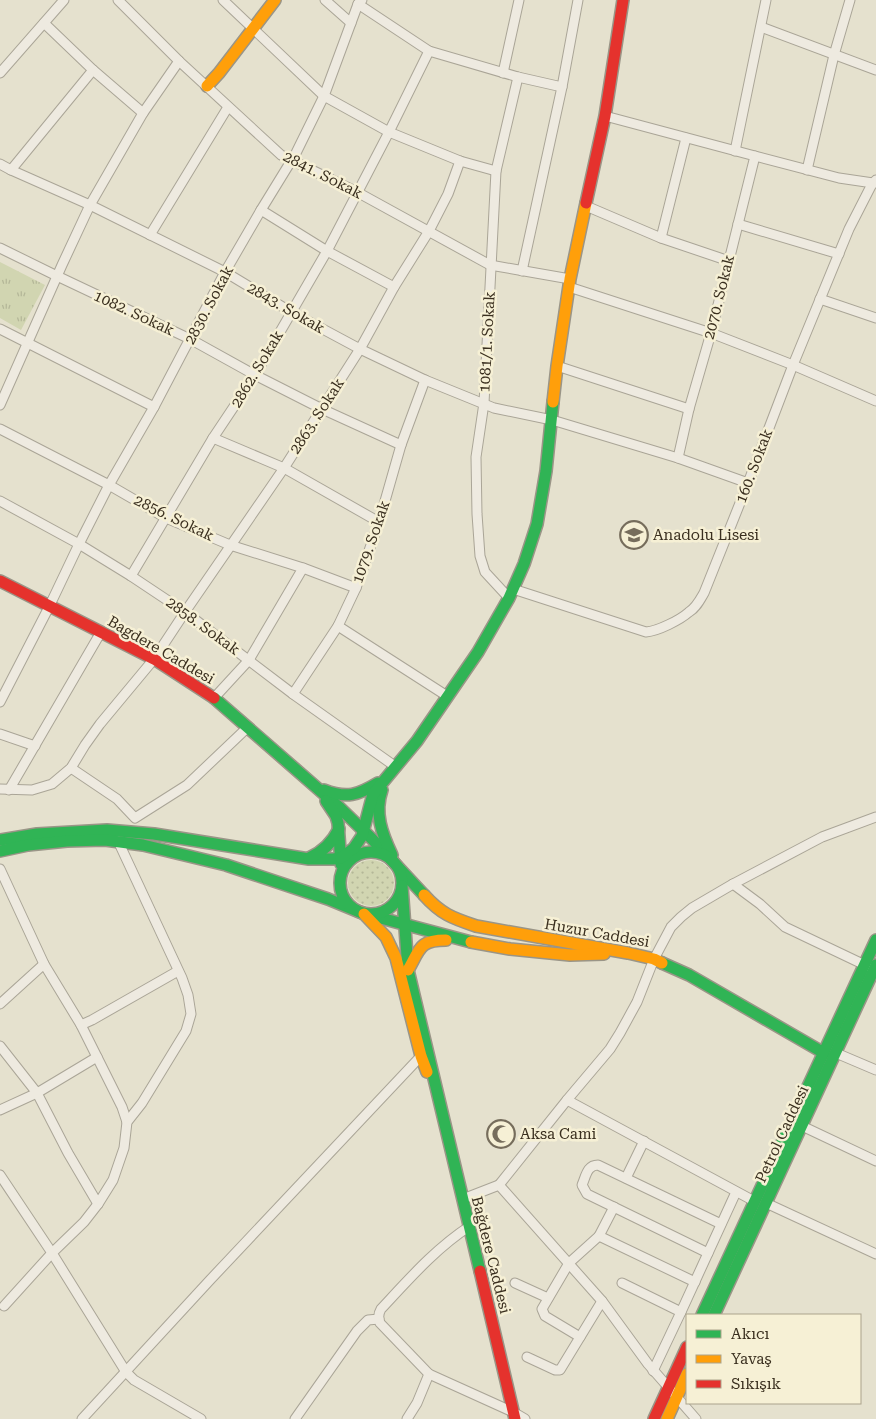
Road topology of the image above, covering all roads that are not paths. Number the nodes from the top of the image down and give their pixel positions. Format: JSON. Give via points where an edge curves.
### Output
{"nodes":[{"id":1,"x":64,"y":0,"type":"edge"},
{"id":2,"x":118,"y":0,"type":"edge"},
{"id":3,"x":223,"y":0,"type":"edge"},
{"id":4,"x":275,"y":0,"type":"edge"},
{"id":5,"x":325,"y":0,"type":"edge"},
{"id":6,"x":519,"y":0,"type":"edge"},
{"id":7,"x":578,"y":0,"type":"edge"},
{"id":8,"x":623,"y":0,"type":"edge"},
{"id":9,"x":766,"y":0,"type":"edge"},
{"id":10,"x":850,"y":0,"type":"edge"},
{"id":11,"x":360,"y":2,"type":"edge"},
{"id":12,"x":352,"y":22,"type":"junction"},
{"id":13,"x":44,"y":23,"type":"junction"},
{"id":14,"x":761,"y":27,"type":"junction"},
{"id":15,"x":253,"y":29,"type":"junction"},
{"id":16,"x":429,"y":51,"type":"junction"},
{"id":17,"x":834,"y":54,"type":"junction"},
{"id":18,"x":178,"y":61,"type":"junction"},
{"id":19,"x":1,"y":68,"type":"edge"},
{"id":20,"x":93,"y":70,"type":"junction"},
{"id":21,"x":876,"y":70,"type":"edge"},
{"id":22,"x":503,"y":73,"type":"junction"},
{"id":23,"x":518,"y":77,"type":"junction"},
{"id":24,"x":207,"y":86,"type":"junction"},
{"id":25,"x":562,"y":87,"type":"junction"},
{"id":26,"x":324,"y":96,"type":"junction"},
{"id":27,"x":228,"y":107,"type":"junction"},
{"id":28,"x":143,"y":114,"type":"junction"},
{"id":29,"x":605,"y":116,"type":"junction"},
{"id":30,"x":389,"y":132,"type":"junction"},
{"id":31,"x":686,"y":138,"type":"junction"},
{"id":32,"x":735,"y":151,"type":"junction"},
{"id":33,"x":755,"y":156,"type":"junction"},
{"id":34,"x":291,"y":160,"type":"junction"},
{"id":35,"x":460,"y":161,"type":"junction"},
{"id":36,"x":0,"y":164,"type":"edge"},
{"id":37,"x":11,"y":170,"type":"junction"},
{"id":38,"x":807,"y":170,"type":"junction"},
{"id":39,"x":496,"y":171,"type":"junction"},
{"id":40,"x":875,"y":181,"type":"edge"},
{"id":41,"x":357,"y":192,"type":"junction"},
{"id":42,"x":868,"y":192,"type":"junction"},
{"id":43,"x":876,"y":199,"type":"edge"},
{"id":44,"x":90,"y":205,"type":"junction"},
{"id":45,"x":586,"y":206,"type":"junction"},
{"id":46,"x":260,"y":210,"type":"junction"},
{"id":47,"x":738,"y":224,"type":"junction"},
{"id":48,"x":430,"y":231,"type":"junction"},
{"id":49,"x":150,"y":235,"type":"junction"},
{"id":50,"x":661,"y":238,"type":"junction"},
{"id":51,"x":0,"y":248,"type":"edge"},
{"id":52,"x":327,"y":251,"type":"junction"},
{"id":53,"x":838,"y":254,"type":"junction"},
{"id":54,"x":728,"y":261,"type":"junction"},
{"id":55,"x":490,"y":265,"type":"junction"},
{"id":56,"x":522,"y":271,"type":"junction"},
{"id":57,"x":225,"y":272,"type":"junction"},
{"id":58,"x":57,"y":276,"type":"junction"},
{"id":59,"x":570,"y":283,"type":"junction"},
{"id":60,"x":394,"y":287,"type":"junction"},
{"id":61,"x":820,"y":299,"type":"junction"},
{"id":62,"x":291,"y":312,"type":"junction"},
{"id":63,"x":876,"y":318,"type":"edge"},
{"id":64,"x":0,"y":329,"type":"edge"},
{"id":65,"x":710,"y":333,"type":"junction"},
{"id":66,"x":190,"y":339,"type":"junction"},
{"id":67,"x":28,"y":344,"type":"junction"},
{"id":68,"x":360,"y":349,"type":"junction"},
{"id":69,"x":793,"y":365,"type":"junction"},
{"id":70,"x":557,"y":366,"type":"junction"},
{"id":71,"x":255,"y":375,"type":"junction"},
{"id":72,"x":425,"y":380,"type":"junction"},
{"id":73,"x":876,"y":401,"type":"edge"},
{"id":74,"x":484,"y":403,"type":"junction"},
{"id":75,"x":0,"y":405,"type":"edge"},
{"id":76,"x":154,"y":406,"type":"junction"},
{"id":77,"x":322,"y":409,"type":"junction"},
{"id":78,"x":689,"y":409,"type":"junction"},
{"id":79,"x":552,"y":420,"type":"junction"},
{"id":80,"x":0,"y":429,"type":"edge"},
{"id":81,"x":213,"y":438,"type":"junction"},
{"id":82,"x":401,"y":446,"type":"junction"},
{"id":83,"x":678,"y":458,"type":"junction"},
{"id":84,"x":284,"y":468,"type":"junction"},
{"id":85,"x":748,"y":483,"type":"junction"},
{"id":86,"x":109,"y":485,"type":"junction"},
{"id":87,"x":0,"y":501,"type":"edge"},
{"id":88,"x":166,"y":518,"type":"junction"},
{"id":89,"x":380,"y":522,"type":"junction"},
{"id":90,"x":79,"y":544,"type":"junction"},
{"id":91,"x":230,"y":545,"type":"junction"},
{"id":92,"x":303,"y":568,"type":"junction"},
{"id":93,"x":131,"y":576,"type":"junction"},
{"id":94,"x":1,"y":585,"type":"edge"},
{"id":95,"x":356,"y":588,"type":"junction"},
{"id":96,"x":511,"y":594,"type":"junction"},
{"id":97,"x":50,"y":608,"type":"junction"},
{"id":98,"x":185,"y":612,"type":"junction"},
{"id":99,"x":338,"y":626,"type":"junction"},
{"id":100,"x":101,"y":632,"type":"junction"},
{"id":101,"x":154,"y":659,"type":"junction"},
{"id":102,"x":249,"y":660,"type":"junction"},
{"id":103,"x":293,"y":694,"type":"junction"},
{"id":104,"x":447,"y":696,"type":"junction"},
{"id":105,"x":214,"y":698,"type":"junction"},
{"id":106,"x":0,"y":702,"type":"edge"},
{"id":107,"x":248,"y":727,"type":"junction"},
{"id":108,"x":0,"y":734,"type":"edge"},
{"id":109,"x":35,"y":746,"type":"junction"},
{"id":110,"x":396,"y":767,"type":"junction"},
{"id":111,"x":71,"y":768,"type":"junction"},
{"id":112,"x":388,"y":777,"type":"junction"},
{"id":113,"x":314,"y":786,"type":"junction"},
{"id":114,"x":5,"y":789,"type":"edge"},
{"id":115,"x":876,"y":817,"type":"edge"},
{"id":116,"x":135,"y":818,"type":"junction"},
{"id":117,"x":339,"y":829,"type":"junction"},
{"id":118,"x":364,"y":831,"type":"junction"},
{"id":119,"x":135,"y":832,"type":"junction"},
{"id":120,"x":0,"y":840,"type":"edge"},
{"id":121,"x":118,"y":842,"type":"junction"},
{"id":122,"x":0,"y":851,"type":"edge"},
{"id":123,"x":356,"y":856,"type":"junction"},
{"id":124,"x":309,"y":858,"type":"junction"},
{"id":125,"x":341,"y":858,"type":"junction"},
{"id":126,"x":395,"y":863,"type":"junction"},
{"id":127,"x":0,"y":868,"type":"edge"},
{"id":128,"x":342,"y":874,"type":"junction"},
{"id":129,"x":734,"y":884,"type":"junction"},
{"id":130,"x":402,"y":886,"type":"junction"},
{"id":131,"x":362,"y":913,"type":"junction"},
{"id":132,"x":404,"y":925,"type":"junction"},
{"id":133,"x":458,"y":939,"type":"junction"},
{"id":134,"x":876,"y":940,"type":"edge"},
{"id":135,"x":628,"y":953,"type":"junction"},
{"id":136,"x":654,"y":959,"type":"junction"},
{"id":137,"x":44,"y":964,"type":"junction"},
{"id":138,"x":873,"y":968,"type":"edge"},
{"id":139,"x":408,"y":970,"type":"junction"},
{"id":140,"x":178,"y":971,"type":"junction"},
{"id":141,"x":0,"y":1004,"type":"edge"},
{"id":142,"x":81,"y":1025,"type":"junction"},
{"id":143,"x":0,"y":1046,"type":"edge"},
{"id":144,"x":830,"y":1053,"type":"junction"},
{"id":145,"x":424,"y":1054,"type":"junction"},
{"id":146,"x":97,"y":1057,"type":"junction"},
{"id":147,"x":876,"y":1070,"type":"edge"},
{"id":148,"x":37,"y":1094,"type":"junction"},
{"id":149,"x":567,"y":1100,"type":"junction"},
{"id":150,"x":0,"y":1110,"type":"edge"},
{"id":151,"x":126,"y":1122,"type":"junction"},
{"id":152,"x":802,"y":1126,"type":"junction"},
{"id":153,"x":644,"y":1141,"type":"junction"},
{"id":154,"x":876,"y":1161,"type":"edge"},
{"id":155,"x":0,"y":1175,"type":"edge"},
{"id":156,"x":626,"y":1178,"type":"junction"},
{"id":157,"x":499,"y":1185,"type":"junction"},
{"id":158,"x":736,"y":1192,"type":"junction"},
{"id":159,"x":463,"y":1199,"type":"junction"},
{"id":160,"x":754,"y":1202,"type":"junction"},
{"id":161,"x":766,"y":1203,"type":"junction"},
{"id":162,"x":98,"y":1204,"type":"junction"},
{"id":163,"x":614,"y":1207,"type":"junction"},
{"id":164,"x":721,"y":1224,"type":"junction"},
{"id":165,"x":470,"y":1226,"type":"junction"},
{"id":166,"x":599,"y":1236,"type":"junction"},
{"id":167,"x":708,"y":1252,"type":"junction"},
{"id":168,"x":52,"y":1253,"type":"junction"},
{"id":169,"x":876,"y":1254,"type":"edge"},
{"id":170,"x":569,"y":1263,"type":"junction"},
{"id":171,"x":515,"y":1282,"type":"dead end"},
{"id":172,"x":694,"y":1282,"type":"junction"},
{"id":173,"x":622,"y":1283,"type":"dead end"},
{"id":174,"x":548,"y":1298,"type":"junction"},
{"id":175,"x":602,"y":1301,"type":"junction"},
{"id":176,"x":1,"y":1304,"type":"edge"},
{"id":177,"x":681,"y":1312,"type":"junction"},
{"id":178,"x":702,"y":1314,"type":"edge"},
{"id":179,"x":714,"y":1314,"type":"edge"},
{"id":180,"x":379,"y":1318,"type":"junction"},
{"id":181,"x":580,"y":1338,"type":"junction"},
{"id":182,"x":686,"y":1349,"type":"edge"},
{"id":183,"x":526,"y":1357,"type":"dead end"},
{"id":184,"x":653,"y":1371,"type":"junction"},
{"id":185,"x":126,"y":1372,"type":"junction"},
{"id":186,"x":428,"y":1374,"type":"junction"},
{"id":187,"x":686,"y":1376,"type":"edge"},
{"id":188,"x":668,"y":1388,"type":"junction"},
{"id":189,"x":677,"y":1397,"type":"junction"},
{"id":190,"x":514,"y":1416,"type":"edge"},
{"id":191,"x":82,"y":1419,"type":"edge"},
{"id":192,"x":201,"y":1419,"type":"edge"},
{"id":193,"x":295,"y":1419,"type":"edge"},
{"id":194,"x":407,"y":1419,"type":"edge"},
{"id":195,"x":525,"y":1419,"type":"edge"},
{"id":196,"x":654,"y":1419,"type":"edge"},
{"id":197,"x":667,"y":1419,"type":"edge"},
{"id":198,"x":696,"y":1419,"type":"edge"}],
"edges":[{"from":1,"to":13,"type":"street"},
{"from":2,"to":18,"type":"street","name":"2841. Sokak"},
{"from":3,"to":15,"type":"street"},
{"from":4,"to":15,"type":"main road"},
{"from":5,"to":12,"type":"street"},
{"from":6,"to":22,"type":"street"},
{"from":7,"to":25,"type":"street"},
{"from":8,"to":29,"type":"main road"},
{"from":9,"to":14,"type":"street"},
{"from":10,"to":17,"type":"street"},
{"from":11,"to":12,"type":"street","name":"2830. Sokak"},
{"from":11,"to":16,"type":"street"},
{"from":12,"to":26,"type":"street","name":"2830. Sokak"},
{"from":13,"to":19,"type":"street"},
{"from":13,"to":20,"type":"street"},
{"from":14,"to":17,"type":"street"},
{"from":14,"to":32,"type":"street"},
{"from":15,"to":24,"type":"main road"},
{"from":15,"to":26,"type":"street"},
{"from":16,"to":22,"type":"street"},
{"from":16,"to":30,"type":"street","name":"2862. Sokak"},
{"from":17,"to":21,"type":"street"},
{"from":17,"to":38,"type":"street"},
{"from":18,"to":24,"type":"street","name":"2841. Sokak"},
{"from":18,"to":28,"type":"street"},
{"from":20,"to":28,"type":"street"},
{"from":20,"to":37,"type":"street"},
{"from":22,"to":23,"type":"street"},
{"from":23,"to":25,"type":"street"},
{"from":23,"to":39,"type":"street","name":"1081/1. Sokak"},
{"from":24,"to":27,"type":"street","name":"2841. Sokak"},
{"from":25,"to":56,"type":"street"},
{"from":26,"to":30,"type":"street"},
{"from":26,"to":34,"type":"street","name":"2830. Sokak"},
{"from":27,"to":34,"type":"street","name":"2841. Sokak","via":[[281,155]]},
{"from":27,"to":49,"type":"street"},
{"from":28,"to":44,"type":"street"},
{"from":29,"to":31,"type":"street"},
{"from":29,"to":45,"type":"main road"},
{"from":30,"to":35,"type":"street"},
{"from":30,"to":41,"type":"street","name":"2862. Sokak"},
{"from":31,"to":32,"type":"street"},
{"from":31,"to":50,"type":"street"},
{"from":32,"to":33,"type":"street"},
{"from":33,"to":38,"type":"street"},
{"from":33,"to":47,"type":"street","name":"2070. Sokak"},
{"from":34,"to":41,"type":"street","name":"2841. Sokak"},
{"from":34,"to":46,"type":"street","name":"2830. Sokak"},
{"from":35,"to":39,"type":"street"},
{"from":35,"to":48,"type":"street","name":"2863. Sokak"},
{"from":36,"to":37,"type":"street","name":"2843. Sokak"},
{"from":37,"to":44,"type":"street","name":"2843. Sokak"},
{"from":38,"to":40,"type":"street","via":[[839,178]]},
{"from":39,"to":55,"type":"street","name":"1081/1. Sokak"},
{"from":40,"to":42,"type":"street","name":"160. Sokak"},
{"from":41,"to":48,"type":"street","name":"2841. Sokak"},
{"from":41,"to":52,"type":"street","name":"2862. Sokak"},
{"from":42,"to":43,"type":"street"},
{"from":42,"to":53,"type":"street","name":"160. Sokak"},
{"from":44,"to":49,"type":"street","name":"2843. Sokak"},
{"from":44,"to":58,"type":"street"},
{"from":45,"to":50,"type":"street"},
{"from":45,"to":59,"type":"main road"},
{"from":46,"to":52,"type":"street"},
{"from":46,"to":57,"type":"street","name":"2830. Sokak"},
{"from":47,"to":53,"type":"street"},
{"from":47,"to":54,"type":"street","name":"2070. Sokak"},
{"from":48,"to":55,"type":"street","name":"2841. Sokak"},
{"from":48,"to":60,"type":"street","name":"2863. Sokak"},
{"from":49,"to":57,"type":"street","name":"2843. Sokak"},
{"from":50,"to":54,"type":"street"},
{"from":51,"to":58,"type":"street","name":"1082. Sokak"},
{"from":52,"to":60,"type":"street"},
{"from":52,"to":62,"type":"street","name":"2862. Sokak"},
{"from":53,"to":61,"type":"street","name":"160. Sokak"},
{"from":54,"to":65,"type":"street","name":"2070. Sokak"},
{"from":55,"to":56,"type":"street","name":"2841. Sokak"},
{"from":55,"to":74,"type":"street","name":"1081/1. Sokak"},
{"from":56,"to":59,"type":"street","name":"2841. Sokak"},
{"from":57,"to":62,"type":"street","name":"2843. Sokak"},
{"from":57,"to":66,"type":"street","name":"2830. Sokak"},
{"from":58,"to":66,"type":"street","name":"1082. Sokak"},
{"from":58,"to":67,"type":"street"},
{"from":59,"to":65,"type":"street","name":"2841. Sokak"},
{"from":59,"to":70,"type":"main road"},
{"from":60,"to":68,"type":"street","name":"2863. Sokak"},
{"from":61,"to":63,"type":"street"},
{"from":61,"to":69,"type":"street","name":"160. Sokak"},
{"from":62,"to":68,"type":"street","name":"2843. Sokak"},
{"from":62,"to":71,"type":"street","name":"2862. Sokak"},
{"from":64,"to":67,"type":"street"},
{"from":65,"to":69,"type":"street","name":"2841. Sokak"},
{"from":65,"to":78,"type":"street","name":"2070. Sokak"},
{"from":66,"to":71,"type":"street","name":"1082. Sokak"},
{"from":66,"to":76,"type":"street","name":"2830. Sokak"},
{"from":67,"to":75,"type":"street"},
{"from":67,"to":76,"type":"street"},
{"from":68,"to":72,"type":"street","name":"2843. Sokak"},
{"from":68,"to":77,"type":"street","name":"2863. Sokak"},
{"from":69,"to":73,"type":"street","name":"2841. Sokak"},
{"from":69,"to":85,"type":"street","name":"160. Sokak"},
{"from":70,"to":78,"type":"street"},
{"from":70,"to":79,"type":"main road"},
{"from":71,"to":77,"type":"street","name":"1082. Sokak"},
{"from":71,"to":81,"type":"street","name":"2862. Sokak"},
{"from":72,"to":74,"type":"street","name":"2843. Sokak"},
{"from":72,"to":82,"type":"street","name":"1079. Sokak"},
{"from":74,"to":79,"type":"street","name":"2843. Sokak"},
{"from":74,"to":96,"type":"street","name":"1081/1. Sokak","via":[[476,457],[480,556],[485,572]]},
{"from":76,"to":86,"type":"street","name":"2830. Sokak"},
{"from":77,"to":82,"type":"street","name":"1082. Sokak"},
{"from":77,"to":84,"type":"street","name":"2863. Sokak"},
{"from":78,"to":83,"type":"street","name":"2070. Sokak"},
{"from":79,"to":83,"type":"street","name":"2843. Sokak"},
{"from":79,"to":96,"type":"main road","via":[[537,524]]},
{"from":80,"to":86,"type":"street","name":"2856. Sokak"},
{"from":81,"to":84,"type":"street"},
{"from":81,"to":88,"type":"street","name":"2862. Sokak"},
{"from":82,"to":89,"type":"street","name":"1079. Sokak"},
{"from":83,"to":85,"type":"street","name":"2843. Sokak"},
{"from":84,"to":89,"type":"street"},
{"from":84,"to":91,"type":"street","name":"2863. Sokak"},
{"from":85,"to":96,"type":"street","name":"160. Sokak","via":[[704,594],[690,612],[656,630],[646,632]]},
{"from":86,"to":88,"type":"street","name":"2856. Sokak"},
{"from":86,"to":90,"type":"street","name":"2830. Sokak"},
{"from":87,"to":90,"type":"street","name":"2858. Sokak"},
{"from":88,"to":91,"type":"street","name":"2856. Sokak"},
{"from":88,"to":93,"type":"street","name":"2862. Sokak"},
{"from":89,"to":95,"type":"street","name":"1079. Sokak"},
{"from":90,"to":93,"type":"street","name":"2858. Sokak"},
{"from":90,"to":97,"type":"street","name":"2830. Sokak"},
{"from":91,"to":92,"type":"street","name":"2856. Sokak"},
{"from":91,"to":98,"type":"street","name":"2863. Sokak"},
{"from":92,"to":95,"type":"street","name":"2856. Sokak"},
{"from":92,"to":102,"type":"street"},
{"from":93,"to":98,"type":"street","name":"2858. Sokak"},
{"from":94,"to":97,"type":"main road","name":"Bagdere Caddesi"},
{"from":95,"to":99,"type":"street","name":"1079. Sokak"},
{"from":96,"to":104,"type":"main road","via":[[478,652]]},
{"from":97,"to":100,"type":"main road","name":"Bagdere Caddesi"},
{"from":97,"to":106,"type":"street","name":"2830. Sokak"},
{"from":98,"to":101,"type":"street","name":"2863. Sokak"},
{"from":98,"to":102,"type":"street","name":"2858. Sokak"},
{"from":99,"to":103,"type":"street","name":"1079. Sokak"},
{"from":99,"to":104,"type":"street"},
{"from":100,"to":101,"type":"main road","name":"Bagdere Caddesi"},
{"from":100,"to":109,"type":"street"},
{"from":101,"to":105,"type":"main road","name":"Bagdere Caddesi"},
{"from":101,"to":111,"type":"street","name":"2863. Sokak","via":[[100,724]]},
{"from":102,"to":103,"type":"street","name":"2858. Sokak"},
{"from":102,"to":105,"type":"street"},
{"from":103,"to":110,"type":"street","name":"2858. Sokak"},
{"from":104,"to":110,"type":"main road"},
{"from":105,"to":107,"type":"main road","name":"Bagdere Caddesi"},
{"from":107,"to":113,"type":"main road","name":"Bagdere Caddesi"},
{"from":107,"to":116,"type":"street","via":[[188,785]]},
{"from":108,"to":109,"type":"street"},
{"from":109,"to":114,"type":"street"},
{"from":110,"to":112,"type":"main road"},
{"from":111,"to":114,"type":"street","name":"2863. Sokak","via":[[52,784],[32,790]]},
{"from":111,"to":116,"type":"street","via":[[117,799]]},
{"from":112,"to":113,"type":"main road","via":[[355,795],[336,795]]},
{"from":112,"to":118,"type":"main road","via":[[371,799]]},
{"from":112,"to":126,"type":"main road","via":[[380,794],[377,812]]},
{"from":113,"to":117,"type":"main road","via":[[336,816]]},
{"from":113,"to":118,"type":"main road"},
{"from":115,"to":129,"type":"street","via":[[822,837]]},
{"from":116,"to":119,"type":"street"},
{"from":117,"to":124,"type":"main road","via":[[326,848]]},
{"from":117,"to":125,"type":"main road"},
{"from":118,"to":125,"type":"main road","via":[[356,846]]},
{"from":118,"to":126,"type":"main road"},
{"from":119,"to":120,"type":"main road","via":[[62,832]]},
{"from":119,"to":124,"type":"main road"},
{"from":121,"to":122,"type":"main road","via":[[66,841]]},
{"from":121,"to":131,"type":"main road","via":[[143,844],[226,865]]},
{"from":121,"to":140,"type":"street"},
{"from":123,"to":125,"type":"main road"},
{"from":123,"to":126,"type":"main road","via":[[380,853]]},
{"from":123,"to":128,"type":"main road","via":[[347,863]]},
{"from":124,"to":125,"type":"main road"},
{"from":125,"to":128,"type":"main road"},
{"from":126,"to":130,"type":"main road","via":[[401,874]]},
{"from":126,"to":135,"type":"main road","name":"Huzur Caddesi","via":[[431,903],[459,921]]},
{"from":127,"to":137,"type":"street"},
{"from":128,"to":131,"type":"main road","via":[[340,886],[344,898]]},
{"from":129,"to":136,"type":"street","via":[[681,917],[671,927]]},
{"from":129,"to":138,"type":"street","via":[[785,927]]},
{"from":130,"to":131,"type":"main road","via":[[399,898],[391,907],[375,914]]},
{"from":130,"to":132,"type":"main road","name":"Bağdere Caddesi"},
{"from":131,"to":132,"type":"main road"},
{"from":131,"to":145,"type":"main road","name":"Bağdere Caddesi","via":[[381,931],[394,951]]},
{"from":132,"to":133,"type":"main road"},
{"from":132,"to":139,"type":"main road","name":"Bağdere Caddesi"},
{"from":133,"to":135,"type":"main road","via":[[510,949],[570,955]]},
{"from":133,"to":139,"type":"main road","via":[[426,944]]},
{"from":134,"to":138,"type":"main road","name":"Petrol Caddesi"},
{"from":135,"to":136,"type":"main road","name":"Huzur Caddesi"},
{"from":136,"to":144,"type":"main road","name":"Huzur Caddesi","via":[[689,974]]},
{"from":136,"to":149,"type":"street","via":[[637,1002],[620,1033]]},
{"from":137,"to":141,"type":"street"},
{"from":137,"to":142,"type":"street"},
{"from":138,"to":144,"type":"main road","name":"Petrol Caddesi"},
{"from":139,"to":145,"type":"main road","name":"Bağdere Caddesi"},
{"from":140,"to":142,"type":"street"},
{"from":140,"to":151,"type":"street","via":[[188,995],[191,1014],[186,1031],[142,1103]]},
{"from":142,"to":146,"type":"street"},
{"from":143,"to":148,"type":"street"},
{"from":144,"to":147,"type":"street"},
{"from":144,"to":152,"type":"main road","name":"Petrol Caddesi"},
{"from":144,"to":160,"type":"main road"},
{"from":145,"to":159,"type":"main road","name":"Bağdere Caddesi"},
{"from":145,"to":185,"type":"street"},
{"from":146,"to":148,"type":"street"},
{"from":146,"to":151,"type":"street"},
{"from":148,"to":150,"type":"street"},
{"from":148,"to":162,"type":"street"},
{"from":149,"to":153,"type":"street"},
{"from":149,"to":157,"type":"street"},
{"from":151,"to":162,"type":"street","via":[[124,1148],[117,1170]]},
{"from":152,"to":154,"type":"street"},
{"from":152,"to":161,"type":"main road","name":"Petrol Caddesi"},
{"from":153,"to":156,"type":"street"},
{"from":153,"to":158,"type":"street"},
{"from":155,"to":168,"type":"street"},
{"from":156,"to":163,"type":"street","via":[[593,1165],[582,1185],[587,1194]]},
{"from":156,"to":164,"type":"street"},
{"from":157,"to":159,"type":"street"},
{"from":157,"to":170,"type":"street"},
{"from":158,"to":160,"type":"street"},
{"from":158,"to":164,"type":"street"},
{"from":159,"to":165,"type":"main road","name":"Bağdere Caddesi"},
{"from":160,"to":178,"type":"main road"},
{"from":161,"to":169,"type":"street"},
{"from":161,"to":179,"type":"main road","name":"Petrol Caddesi"},
{"from":162,"to":168,"type":"street"},
{"from":163,"to":166,"type":"street"},
{"from":163,"to":167,"type":"street"},
{"from":164,"to":167,"type":"street"},
{"from":165,"to":180,"type":"street","via":[[453,1237],[417,1271],[382,1309]]},
{"from":165,"to":190,"type":"main road","name":"Bağdere Caddesi"},
{"from":166,"to":170,"type":"street"},
{"from":166,"to":172,"type":"street"},
{"from":167,"to":172,"type":"street"},
{"from":168,"to":176,"type":"street"},
{"from":168,"to":185,"type":"street"},
{"from":170,"to":174,"type":"street"},
{"from":170,"to":175,"type":"street"},
{"from":171,"to":174,"type":"street"},
{"from":172,"to":177,"type":"street"},
{"from":173,"to":177,"type":"street"},
{"from":174,"to":181,"type":"street","via":[[542,1309],[544,1315]]},
{"from":175,"to":181,"type":"street"},
{"from":175,"to":184,"type":"street"},
{"from":177,"to":184,"type":"street"},
{"from":180,"to":186,"type":"street","via":[[380,1323]]},
{"from":180,"to":193,"type":"street","via":[[368,1320],[357,1331]]},
{"from":181,"to":183,"type":"street","via":[[558,1370]]},
{"from":182,"to":188,"type":"main road"},
{"from":184,"to":188,"type":"street"},
{"from":185,"to":191,"type":"street"},
{"from":185,"to":192,"type":"street","via":[[134,1380]]},
{"from":186,"to":190,"type":"street"},
{"from":186,"to":194,"type":"street"},
{"from":187,"to":189,"type":"main road"},
{"from":188,"to":189,"type":"street"},
{"from":188,"to":196,"type":"main road"},
{"from":189,"to":197,"type":"main road"},
{"from":189,"to":198,"type":"street"},
{"from":190,"to":195,"type":"street"}]}
